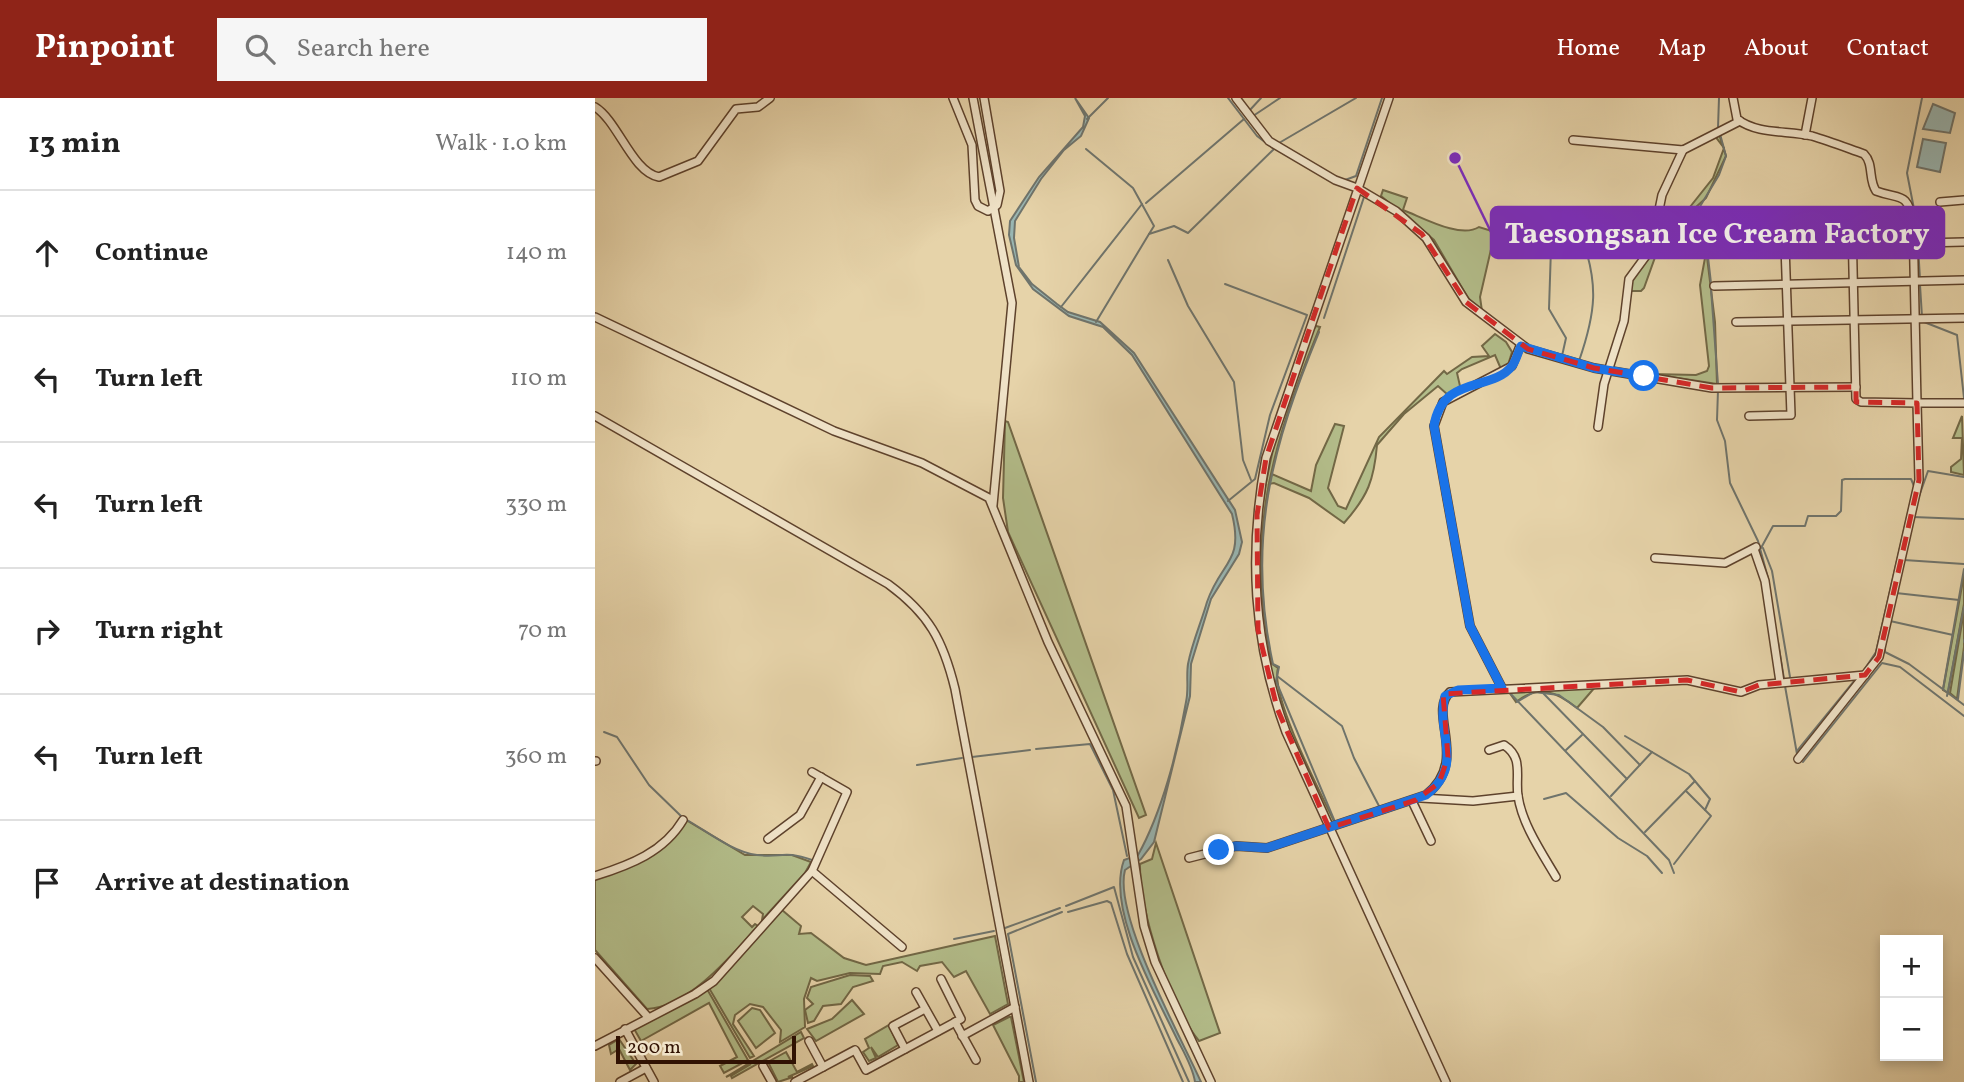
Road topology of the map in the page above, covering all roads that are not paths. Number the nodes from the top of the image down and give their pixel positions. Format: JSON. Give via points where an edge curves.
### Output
{"nodes":[{"id":1,"x":769,"y":98,"type":"edge"},
{"id":2,"x":953,"y":98,"type":"edge"},
{"id":3,"x":974,"y":98,"type":"edge"},
{"id":4,"x":984,"y":98,"type":"edge"},
{"id":5,"x":1236,"y":98,"type":"edge"},
{"id":6,"x":1389,"y":98,"type":"edge"},
{"id":7,"x":1733,"y":98,"type":"edge"},
{"id":8,"x":1812,"y":98,"type":"edge"},
{"id":9,"x":595,"y":107,"type":"edge"},
{"id":10,"x":1740,"y":121,"type":"junction"},
{"id":11,"x":1805,"y":135,"type":"junction"},
{"id":12,"x":1573,"y":140,"type":"dead end"},
{"id":13,"x":1683,"y":150,"type":"junction"},
{"id":14,"x":1357,"y":188,"type":"junction"},
{"id":15,"x":1964,"y":200,"type":"edge"},
{"id":16,"x":1940,"y":202,"type":"dead end"},
{"id":17,"x":994,"y":208,"type":"junction"},
{"id":18,"x":1853,"y":226,"type":"dead end"},
{"id":19,"x":1916,"y":242,"type":"junction"},
{"id":20,"x":1964,"y":242,"type":"edge"},
{"id":21,"x":1854,"y":245,"type":"junction"},
{"id":22,"x":1785,"y":246,"type":"junction"},
{"id":23,"x":1712,"y":248,"type":"dead end"},
{"id":24,"x":1964,"y":280,"type":"edge"},
{"id":25,"x":1918,"y":282,"type":"junction"},
{"id":26,"x":1854,"y":283,"type":"junction"},
{"id":27,"x":1786,"y":284,"type":"junction"},
{"id":28,"x":1714,"y":286,"type":"dead end"},
{"id":29,"x":595,"y":317,"type":"edge"},
{"id":30,"x":1964,"y":318,"type":"edge"},
{"id":31,"x":1919,"y":319,"type":"junction"},
{"id":32,"x":1787,"y":321,"type":"junction"},
{"id":33,"x":1854,"y":321,"type":"junction"},
{"id":34,"x":1736,"y":322,"type":"dead end"},
{"id":35,"x":1521,"y":346,"type":"junction"},
{"id":36,"x":1609,"y":370,"type":"junction"},
{"id":37,"x":1856,"y":387,"type":"junction"},
{"id":38,"x":1789,"y":388,"type":"junction"},
{"id":39,"x":1917,"y":403,"type":"junction"},
{"id":40,"x":1964,"y":403,"type":"edge"},
{"id":41,"x":595,"y":416,"type":"edge"},
{"id":42,"x":1749,"y":416,"type":"dead end"},
{"id":43,"x":1598,"y":427,"type":"dead end"},
{"id":44,"x":993,"y":505,"type":"junction"},
{"id":45,"x":1655,"y":558,"type":"dead end"},
{"id":46,"x":1865,"y":675,"type":"junction"},
{"id":47,"x":1780,"y":682,"type":"junction"},
{"id":48,"x":1502,"y":688,"type":"junction"},
{"id":49,"x":1489,"y":750,"type":"dead end"},
{"id":50,"x":1798,"y":758,"type":"dead end"},
{"id":51,"x":811,"y":772,"type":"dead end"},
{"id":52,"x":821,"y":777,"type":"junction"},
{"id":53,"x":1518,"y":796,"type":"junction"},
{"id":54,"x":1421,"y":798,"type":"junction"},
{"id":55,"x":1412,"y":801,"type":"junction"},
{"id":56,"x":683,"y":820,"type":"dead end"},
{"id":57,"x":1329,"y":828,"type":"junction"},
{"id":58,"x":768,"y":839,"type":"dead end"},
{"id":59,"x":1431,"y":841,"type":"dead end"},
{"id":60,"x":1189,"y":858,"type":"dead end"},
{"id":61,"x":812,"y":871,"type":"junction"},
{"id":62,"x":595,"y":876,"type":"edge"},
{"id":63,"x":1556,"y":877,"type":"dead end"},
{"id":64,"x":902,"y":947,"type":"dead end"},
{"id":65,"x":595,"y":958,"type":"edge"},
{"id":66,"x":941,"y":979,"type":"dead end"},
{"id":67,"x":916,"y":992,"type":"dead end"},
{"id":68,"x":1015,"y":1007,"type":"junction"},
{"id":69,"x":925,"y":1009,"type":"junction"},
{"id":70,"x":648,"y":1017,"type":"junction"},
{"id":71,"x":955,"y":1022,"type":"junction"},
{"id":72,"x":625,"y":1029,"type":"junction"},
{"id":73,"x":938,"y":1031,"type":"junction"},
{"id":74,"x":962,"y":1036,"type":"junction"},
{"id":75,"x":809,"y":1041,"type":"dead end"},
{"id":76,"x":595,"y":1046,"type":"edge"},
{"id":77,"x":905,"y":1049,"type":"junction"},
{"id":78,"x":976,"y":1060,"type":"dead end"},
{"id":79,"x":763,"y":1066,"type":"dead end"},
{"id":80,"x":823,"y":1067,"type":"junction"},
{"id":81,"x":646,"y":1068,"type":"junction"},
{"id":82,"x":620,"y":1082,"type":"edge"},
{"id":83,"x":654,"y":1082,"type":"edge"},
{"id":84,"x":772,"y":1082,"type":"edge"},
{"id":85,"x":796,"y":1082,"type":"edge"},
{"id":86,"x":1029,"y":1082,"type":"edge"},
{"id":87,"x":1211,"y":1082,"type":"edge"},
{"id":88,"x":1447,"y":1082,"type":"edge"}],
"edges":[{"from":1,"to":9,"type":"street","via":[[758,107],[736,109],[698,161],[659,177],[632,154]]},
{"from":2,"to":17,"type":"street","via":[[972,145],[975,200],[982,209]]},
{"from":3,"to":17,"type":"street"},
{"from":4,"to":17,"type":"street","via":[[1000,191]]},
{"from":5,"to":14,"type":"street","via":[[1269,141]]},
{"from":6,"to":14,"type":"street"},
{"from":7,"to":10,"type":"street"},
{"from":8,"to":11,"type":"street"},
{"from":10,"to":11,"type":"street"},
{"from":10,"to":13,"type":"street"},
{"from":11,"to":19,"type":"street","via":[[1867,156],[1876,191],[1908,202]]},
{"from":12,"to":13,"type":"street"},
{"from":13,"to":36,"type":"street","via":[[1662,195],[1651,249],[1629,279],[1624,321]]},
{"from":14,"to":35,"type":"street","via":[[1396,211],[1426,238],[1467,302]]},
{"from":14,"to":57,"type":"street","via":[[1266,458],[1254,556],[1258,630],[1268,680]]},
{"from":15,"to":16,"type":"street"},
{"from":17,"to":44,"type":"street","via":[[1011,303]]},
{"from":18,"to":21,"type":"street"},
{"from":19,"to":20,"type":"street"},
{"from":19,"to":21,"type":"street"},
{"from":19,"to":25,"type":"street"},
{"from":21,"to":22,"type":"street"},
{"from":21,"to":26,"type":"street"},
{"from":22,"to":23,"type":"street"},
{"from":22,"to":27,"type":"street"},
{"from":24,"to":25,"type":"street"},
{"from":25,"to":26,"type":"street"},
{"from":25,"to":31,"type":"street"},
{"from":26,"to":27,"type":"street"},
{"from":26,"to":33,"type":"street"},
{"from":27,"to":28,"type":"street"},
{"from":27,"to":32,"type":"street"},
{"from":29,"to":44,"type":"street","via":[[834,431],[922,463],[984,494]]},
{"from":30,"to":31,"type":"street"},
{"from":31,"to":33,"type":"street"},
{"from":31,"to":39,"type":"street"},
{"from":32,"to":33,"type":"street"},
{"from":32,"to":34,"type":"street"},
{"from":32,"to":38,"type":"street"},
{"from":33,"to":37,"type":"street"},
{"from":35,"to":36,"type":"street"},
{"from":35,"to":48,"type":"street","via":[[1512,366],[1443,402],[1434,426],[1470,626]]},
{"from":36,"to":38,"type":"street","via":[[1712,388]]},
{"from":36,"to":43,"type":"street"},
{"from":37,"to":38,"type":"street"},
{"from":37,"to":39,"type":"street","via":[[1856,399],[1861,402]]},
{"from":38,"to":42,"type":"street","via":[[1791,415]]},
{"from":39,"to":40,"type":"street"},
{"from":39,"to":46,"type":"street","via":[[1919,480],[1882,649]]},
{"from":41,"to":68,"type":"street","via":[[888,584],[928,621],[947,657],[955,689]]},
{"from":44,"to":87,"type":"street","via":[[1048,642],[1118,787],[1131,824],[1144,926],[1155,962]]},
{"from":45,"to":47,"type":"street","via":[[1725,563],[1755,548],[1765,581]]},
{"from":46,"to":47,"type":"street"},
{"from":46,"to":50,"type":"street"},
{"from":47,"to":48,"type":"street","via":[[1741,692],[1686,680]]},
{"from":48,"to":54,"type":"street","via":[[1458,690],[1445,696],[1447,765],[1439,783]]},
{"from":49,"to":53,"type":"street","via":[[1504,745],[1512,752],[1518,763]]},
{"from":51,"to":52,"type":"street"},
{"from":52,"to":58,"type":"street","via":[[800,815]]},
{"from":52,"to":61,"type":"street","via":[[847,792]]},
{"from":53,"to":54,"type":"street","via":[[1473,801]]},
{"from":53,"to":63,"type":"street"},
{"from":54,"to":55,"type":"street"},
{"from":55,"to":57,"type":"street"},
{"from":55,"to":59,"type":"street"},
{"from":56,"to":62,"type":"street","via":[[666,844]]},
{"from":57,"to":60,"type":"street","via":[[1267,848],[1236,846]]},
{"from":57,"to":88,"type":"street"},
{"from":61,"to":64,"type":"street"},
{"from":61,"to":70,"type":"street","via":[[709,986]]},
{"from":65,"to":70,"type":"street"},
{"from":66,"to":71,"type":"street","via":[[961,1018]]},
{"from":67,"to":69,"type":"street"},
{"from":68,"to":74,"type":"street"},
{"from":68,"to":86,"type":"street"},
{"from":69,"to":73,"type":"street"},
{"from":69,"to":77,"type":"street","via":[[893,1026]]},
{"from":70,"to":72,"type":"street"},
{"from":71,"to":73,"type":"street"},
{"from":71,"to":74,"type":"street"},
{"from":72,"to":76,"type":"street"},
{"from":72,"to":81,"type":"street"},
{"from":73,"to":77,"type":"street"},
{"from":74,"to":78,"type":"street"},
{"from":75,"to":80,"type":"street"},
{"from":77,"to":80,"type":"street","via":[[866,1070],[855,1050]]},
{"from":79,"to":84,"type":"street"},
{"from":80,"to":85,"type":"street"},
{"from":81,"to":82,"type":"street"},
{"from":81,"to":83,"type":"street"}]}
